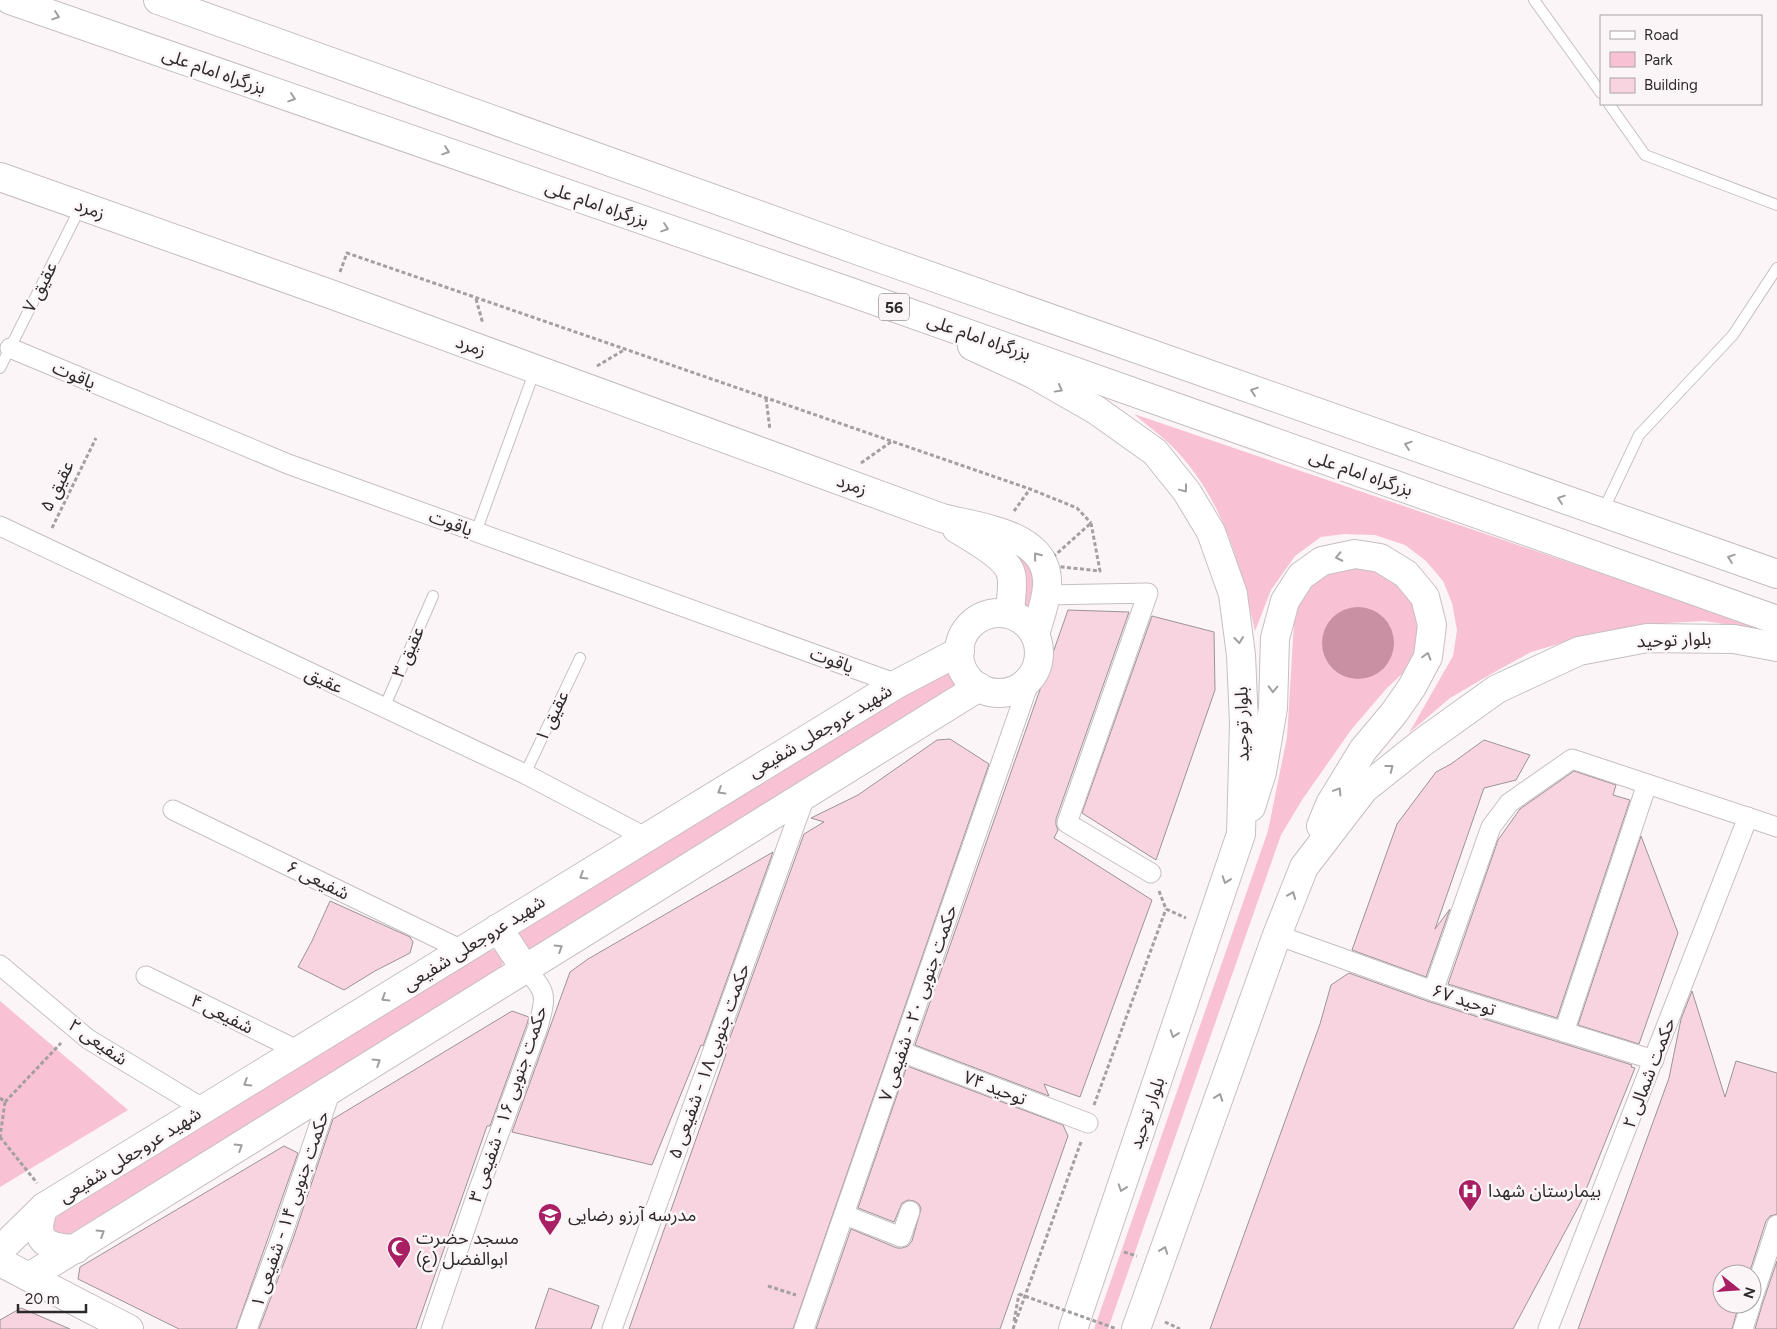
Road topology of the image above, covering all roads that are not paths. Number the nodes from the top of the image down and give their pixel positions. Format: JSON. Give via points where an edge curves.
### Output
{"nodes":[{"id":1,"x":10,"y":0,"type":"edge"},
{"id":2,"x":158,"y":0,"type":"edge"},
{"id":3,"x":1534,"y":0,"type":"edge"},
{"id":4,"x":1600,"y":92,"type":"edge"},
{"id":5,"x":1610,"y":105,"type":"edge"},
{"id":6,"x":0,"y":177,"type":"edge"},
{"id":7,"x":1777,"y":205,"type":"edge"},
{"id":8,"x":81,"y":206,"type":"junction"},
{"id":9,"x":1777,"y":268,"type":"edge"},
{"id":10,"x":856,"y":294,"type":"junction"},
{"id":11,"x":10,"y":348,"type":"junction"},
{"id":12,"x":0,"y":368,"type":"edge"},
{"id":13,"x":535,"y":369,"type":"junction"},
{"id":14,"x":1602,"y":514,"type":"junction"},
{"id":15,"x":942,"y":518,"type":"junction"},
{"id":16,"x":0,"y":526,"type":"edge"},
{"id":17,"x":476,"y":532,"type":"junction"},
{"id":18,"x":1777,"y":574,"type":"edge"},
{"id":19,"x":1046,"y":595,"type":"junction"},
{"id":20,"x":433,"y":596,"type":"dead end"},
{"id":21,"x":1010,"y":614,"type":"junction"},
{"id":22,"x":1777,"y":620,"type":"edge"},
{"id":23,"x":1035,"y":635,"type":"junction"},
{"id":24,"x":1777,"y":647,"type":"edge"},
{"id":25,"x":960,"y":651,"type":"junction"},
{"id":26,"x":580,"y":658,"type":"dead end"},
{"id":27,"x":1031,"y":677,"type":"junction"},
{"id":28,"x":897,"y":684,"type":"junction"},
{"id":29,"x":979,"y":687,"type":"junction"},
{"id":30,"x":384,"y":708,"type":"junction"},
{"id":31,"x":525,"y":774,"type":"junction"},
{"id":32,"x":1647,"y":784,"type":"junction"},
{"id":33,"x":806,"y":794,"type":"junction"},
{"id":34,"x":173,"y":810,"type":"dead end"},
{"id":35,"x":1748,"y":817,"type":"junction"},
{"id":36,"x":1777,"y":827,"type":"edge"},
{"id":37,"x":1241,"y":834,"type":"junction"},
{"id":38,"x":645,"y":838,"type":"junction"},
{"id":39,"x":1304,"y":867,"type":"junction"},
{"id":40,"x":1151,"y":873,"type":"road end"},
{"id":41,"x":498,"y":928,"type":"junction"},
{"id":42,"x":1277,"y":935,"type":"junction"},
{"id":43,"x":462,"y":950,"type":"junction"},
{"id":44,"x":0,"y":965,"type":"edge"},
{"id":45,"x":525,"y":969,"type":"junction"},
{"id":46,"x":146,"y":976,"type":"dead end"},
{"id":47,"x":1433,"y":991,"type":"junction"},
{"id":48,"x":1564,"y":1032,"type":"junction"},
{"id":49,"x":299,"y":1051,"type":"junction"},
{"id":50,"x":902,"y":1052,"type":"junction"},
{"id":51,"x":1654,"y":1060,"type":"junction"},
{"id":52,"x":331,"y":1090,"type":"junction"},
{"id":53,"x":204,"y":1110,"type":"junction"},
{"id":54,"x":1088,"y":1123,"type":"dead end"},
{"id":55,"x":48,"y":1205,"type":"junction"},
{"id":56,"x":910,"y":1211,"type":"dead end"},
{"id":57,"x":845,"y":1215,"type":"junction"},
{"id":58,"x":1777,"y":1224,"type":"edge"},
{"id":59,"x":76,"y":1249,"type":"junction"},
{"id":60,"x":0,"y":1250,"type":"edge"},
{"id":61,"x":1100,"y":1254,"type":"junction"},
{"id":62,"x":0,"y":1262,"type":"edge"},
{"id":63,"x":1762,"y":1269,"type":"edge"},
{"id":64,"x":29,"y":1277,"type":"junction"},
{"id":65,"x":1150,"y":1290,"type":"junction"},
{"id":66,"x":1747,"y":1314,"type":"edge"},
{"id":67,"x":129,"y":1329,"type":"edge"},
{"id":68,"x":247,"y":1329,"type":"edge"},
{"id":69,"x":430,"y":1329,"type":"edge"},
{"id":70,"x":612,"y":1329,"type":"edge"},
{"id":71,"x":804,"y":1329,"type":"edge"},
{"id":72,"x":1062,"y":1329,"type":"edge"},
{"id":73,"x":1073,"y":1329,"type":"edge"},
{"id":74,"x":1136,"y":1329,"type":"edge"},
{"id":75,"x":1141,"y":1329,"type":"edge"},
{"id":76,"x":1548,"y":1329,"type":"edge"},
{"id":77,"x":1743,"y":1329,"type":"edge"}],
"edges":[{"from":1,"to":10,"type":"main road","name":"بزرگراه امام علی","number":"56","one_way":true},
{"from":14,"to":2,"type":"main road","number":"56","one_way":true},
{"from":3,"to":4,"type":"lane"},
{"from":5,"to":7,"type":"lane","via":[[1645,155]]},
{"from":6,"to":8,"type":"main road","name":"زمرد"},
{"from":8,"to":11,"type":"lane","name":"عقیق ۷"},
{"from":8,"to":13,"type":"main road","name":"زمرد"},
{"from":9,"to":14,"type":"lane","via":[[1733,335],[1639,435]]},
{"from":10,"to":22,"type":"main road","name":"بزرگراه امام علی","number":"56"},
{"from":10,"to":37,"type":"main road","name":"بلوار توحید","one_way":true,"via":[[1033,374],[1096,410],[1154,452],[1187,492],[1211,532],[1233,594],[1241,655],[1244,724]]},
{"from":11,"to":12,"type":"lane","name":"عقیق ۷"},
{"from":11,"to":17,"type":"street","name":"یاقوت","via":[[288,464]]},
{"from":13,"to":15,"type":"main road","name":"زمرد"},
{"from":13,"to":17,"type":"lane"},
{"from":18,"to":14,"type":"main road","number":"56","one_way":true},
{"from":19,"to":15,"type":"main road","name":"زمرد","one_way":true,"via":[[1044,565],[1024,542]]},
{"from":15,"to":21,"type":"main road","name":"زمرد","via":[[999,557],[1010,570]]},
{"from":16,"to":30,"type":"street","name":"عقیق"},
{"from":17,"to":28,"type":"street","name":"یاقوت"},
{"from":19,"to":23,"type":"main road"},
{"from":19,"to":40,"type":"street","via":[[1148,593],[1067,823]]},
{"from":20,"to":30,"type":"lane","name":"عقیق ۳"},
{"from":21,"to":23,"type":"main road","via":[[1021,619]]},
{"from":21,"to":25,"type":"main road","via":[[983,616],[972,623],[964,634]]},
{"from":23,"to":27,"type":"main road","via":[[1040,653],[1038,666]]},
{"from":39,"to":24,"type":"main road","name":"بلوار توحید","one_way":true,"via":[[1364,789],[1497,688],[1579,651],[1647,638],[1734,639]]},
{"from":25,"to":28,"type":"main road","name":"شهید عروجعلی شفیعی"},
{"from":25,"to":29,"type":"main road","via":[[964,672]]},
{"from":26,"to":31,"type":"lane","name":"عقیق ۱"},
{"from":27,"to":29,"type":"main road","via":[[1010,692],[996,693]]},
{"from":27,"to":50,"type":"street","name":"حکمت جنوبی ۲۰ - شفیعی ۷"},
{"from":28,"to":38,"type":"main road","name":"شهید عروجعلی شفیعی","one_way":true},
{"from":29,"to":33,"type":"main road"},
{"from":30,"to":31,"type":"street","name":"عقیق"},
{"from":31,"to":38,"type":"street","name":"عقیق"},
{"from":32,"to":35,"type":"street"},
{"from":32,"to":47,"type":"street","via":[[1572,758],[1509,803],[1491,827]]},
{"from":32,"to":48,"type":"street"},
{"from":45,"to":33,"type":"main road","one_way":true},
{"from":33,"to":70,"type":"street","name":"حکمت جنوبی ۱۸ - شفیعی ۵"},
{"from":34,"to":43,"type":"street","name":"شفیعی ۶"},
{"from":35,"to":36,"type":"street"},
{"from":35,"to":51,"type":"street","name":"حکمت شمالی ۲"},
{"from":39,"to":37,"type":"main road","one_way":true,"via":[[1330,804],[1363,750],[1394,714],[1428,657],[1432,625],[1425,597],[1406,574],[1380,558],[1355,554],[1322,561],[1301,576],[1285,602],[1275,638],[1273,708],[1262,772]]},
{"from":37,"to":61,"type":"main road","name":"بلوار توحید","one_way":true},
{"from":38,"to":41,"type":"main road","name":"شهید عروجعلی شفیعی","one_way":true},
{"from":42,"to":39,"type":"main road","name":"بلوار توحید","one_way":true},
{"from":41,"to":43,"type":"main road","name":"شهید عروجعلی شفیعی"},
{"from":41,"to":45,"type":"main road"},
{"from":42,"to":47,"type":"street","name":"توحید ۶۷"},
{"from":65,"to":42,"type":"main road","name":"بلوار توحید","one_way":true},
{"from":43,"to":49,"type":"main road","name":"شهید عروجعلی شفیعی","one_way":true},
{"from":44,"to":53,"type":"street","name":"شفیعی ۲","via":[[88,1039]]},
{"from":52,"to":45,"type":"main road","one_way":true},
{"from":45,"to":69,"type":"street","name":"حکمت جنوبی ۱۶ - شفیعی ۳","via":[[538,982],[545,1000]]},
{"from":46,"to":49,"type":"street","name":"شفیعی ۴"},
{"from":47,"to":48,"type":"street","name":"توحید ۶۷"},
{"from":48,"to":51,"type":"street","name":"توحید ۶۷"},
{"from":49,"to":53,"type":"main road","name":"شهید عروجعلی شفیعی","one_way":true},
{"from":50,"to":54,"type":"street","name":"توحید ۷۴"},
{"from":50,"to":57,"type":"street","name":"حکمت جنوبی ۲۰ - شفیعی ۷"},
{"from":51,"to":76,"type":"street","name":"حکمت شمالی ۲"},
{"from":59,"to":52,"type":"main road","one_way":true},
{"from":52,"to":68,"type":"street","name":"حکمت جنوبی ۱۴ - شفیعی ۱"},
{"from":53,"to":55,"type":"main road","name":"شهید عروجعلی شفیعی"},
{"from":55,"to":59,"type":"main road","via":[[40,1219],[40,1235],[45,1244]]},
{"from":55,"to":60,"type":"main road","name":"شهید عروجعلی شفیعی"},
{"from":56,"to":57,"type":"street","via":[[901,1236]]},
{"from":57,"to":71,"type":"street","name":"حکمت جنوبی ۲۰ - شفیعی ۷"},
{"from":58,"to":63,"type":"street"},
{"from":59,"to":64,"type":"main road"},
{"from":61,"to":72,"type":"main road"},
{"from":61,"to":73,"type":"main road","name":"بلوار توحید"},
{"from":62,"to":64,"type":"main road"},
{"from":64,"to":67,"type":"main road"},
{"from":65,"to":74,"type":"main road","name":"بلوار توحید"},
{"from":65,"to":75,"type":"main road"},
{"from":66,"to":77,"type":"street"}]}
